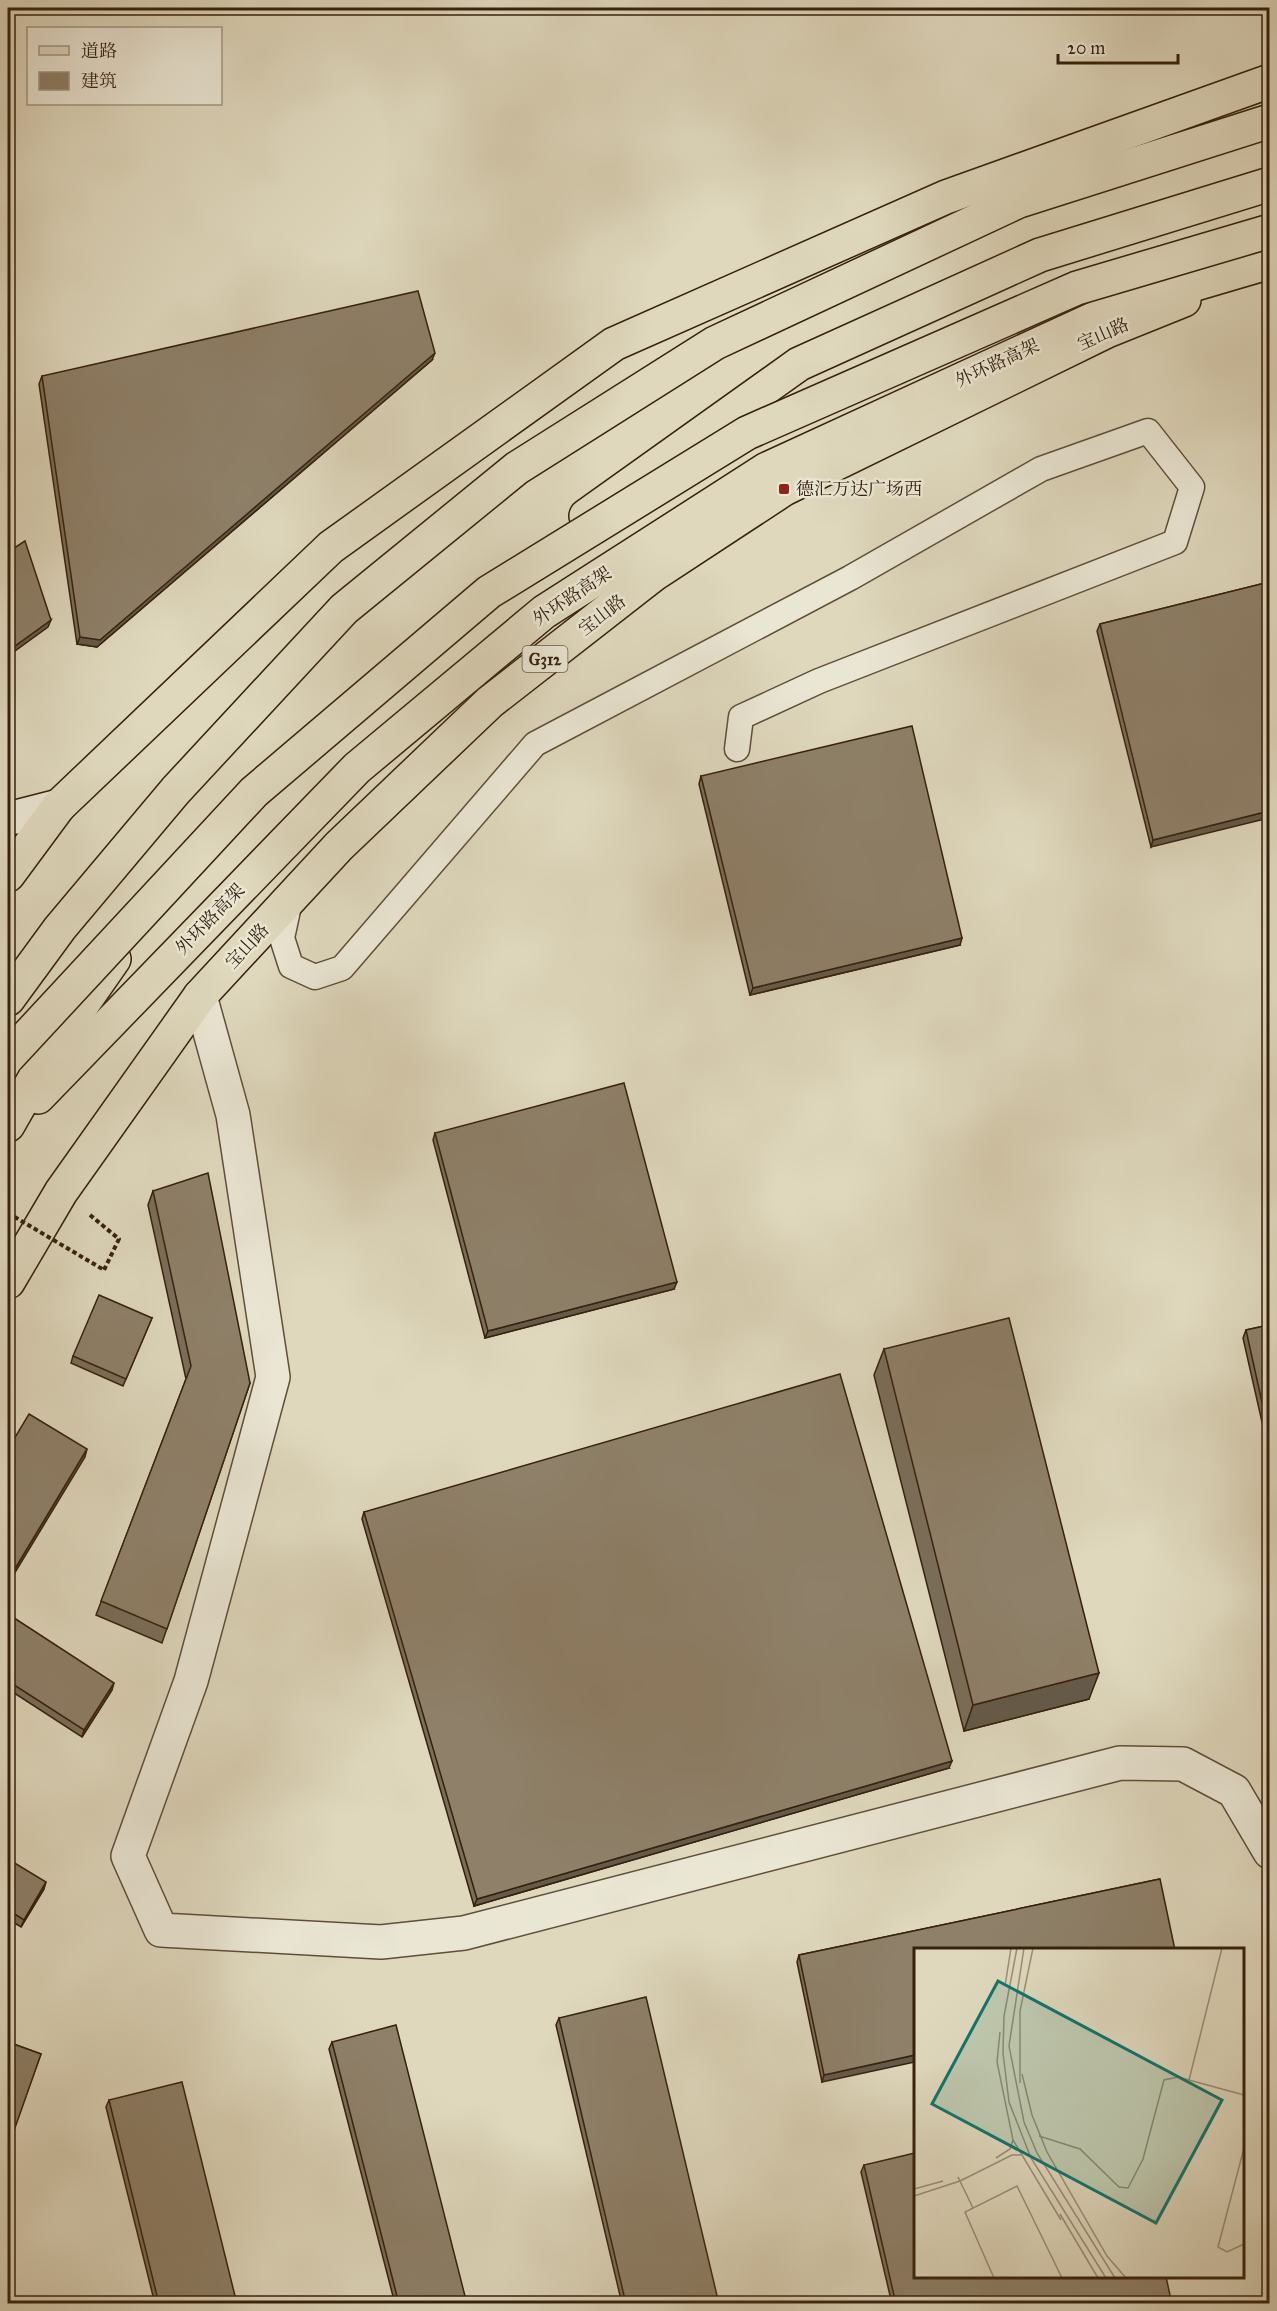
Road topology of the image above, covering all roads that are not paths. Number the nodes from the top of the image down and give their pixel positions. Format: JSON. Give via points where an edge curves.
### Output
{"nodes":[{"id":1,"x":1269,"y":81,"type":"edge"},
{"id":2,"x":1269,"y":121,"type":"edge"},
{"id":3,"x":1269,"y":184,"type":"edge"},
{"id":4,"x":1269,"y":231,"type":"edge"},
{"id":5,"x":1269,"y":264,"type":"edge"},
{"id":6,"x":737,"y":748,"type":"dead end"},
{"id":7,"x":59,"y":806,"type":"junction"},
{"id":8,"x":8,"y":817,"type":"edge"},
{"id":9,"x":8,"y":875,"type":"edge"},
{"id":10,"x":290,"y":901,"type":"junction"},
{"id":11,"x":200,"y":996,"type":"junction"},
{"id":12,"x":8,"y":999,"type":"edge"},
{"id":13,"x":8,"y":1057,"type":"edge"},
{"id":14,"x":8,"y":1127,"type":"edge"},
{"id":15,"x":8,"y":1282,"type":"edge"},
{"id":16,"x":1269,"y":1852,"type":"edge"}],
"edges":[{"from":1,"to":7,"type":"main road","via":[[946,197],[614,344],[331,547]]},
{"from":2,"to":12,"type":"main road","via":[[1018,201],[716,343],[517,468],[344,609],[176,790],[60,928]]},
{"from":3,"to":14,"type":"main road","via":[[1040,255],[799,364],[588,515],[248,818],[109,965],[51,1048]]},
{"from":4,"to":13,"type":"main road","name":"外环路高架","bridge":true,"via":[[1077,288],[747,432],[489,592],[254,792]]},
{"from":5,"to":10,"type":"main road","name":"宝山路","number":"G312","via":[[1107,331],[784,489],[717,531],[653,575],[490,702],[339,846]]},
{"from":5,"to":14,"type":"main road","name":"外环路高架","via":[[1124,305],[766,469],[544,612],[357,768]]},
{"from":6,"to":10,"type":"lane","via":[[741,717],[819,681],[1175,542],[1192,487],[1148,431],[1041,469],[850,578],[535,744],[342,969],[315,977],[291,966],[282,938]]},
{"from":7,"to":8,"type":"street"},
{"from":7,"to":9,"type":"main road"},
{"from":10,"to":11,"type":"main road","name":"宝山路","number":"G312"},
{"from":11,"to":15,"type":"main road","name":"宝山路","number":"G312","via":[[62,1192]]},
{"from":11,"to":16,"type":"street","via":[[233,1115],[273,1377],[191,1681],[128,1856],[161,1930],[381,1942],[464,1933],[1120,1763],[1184,1764],[1234,1791]]}]}
